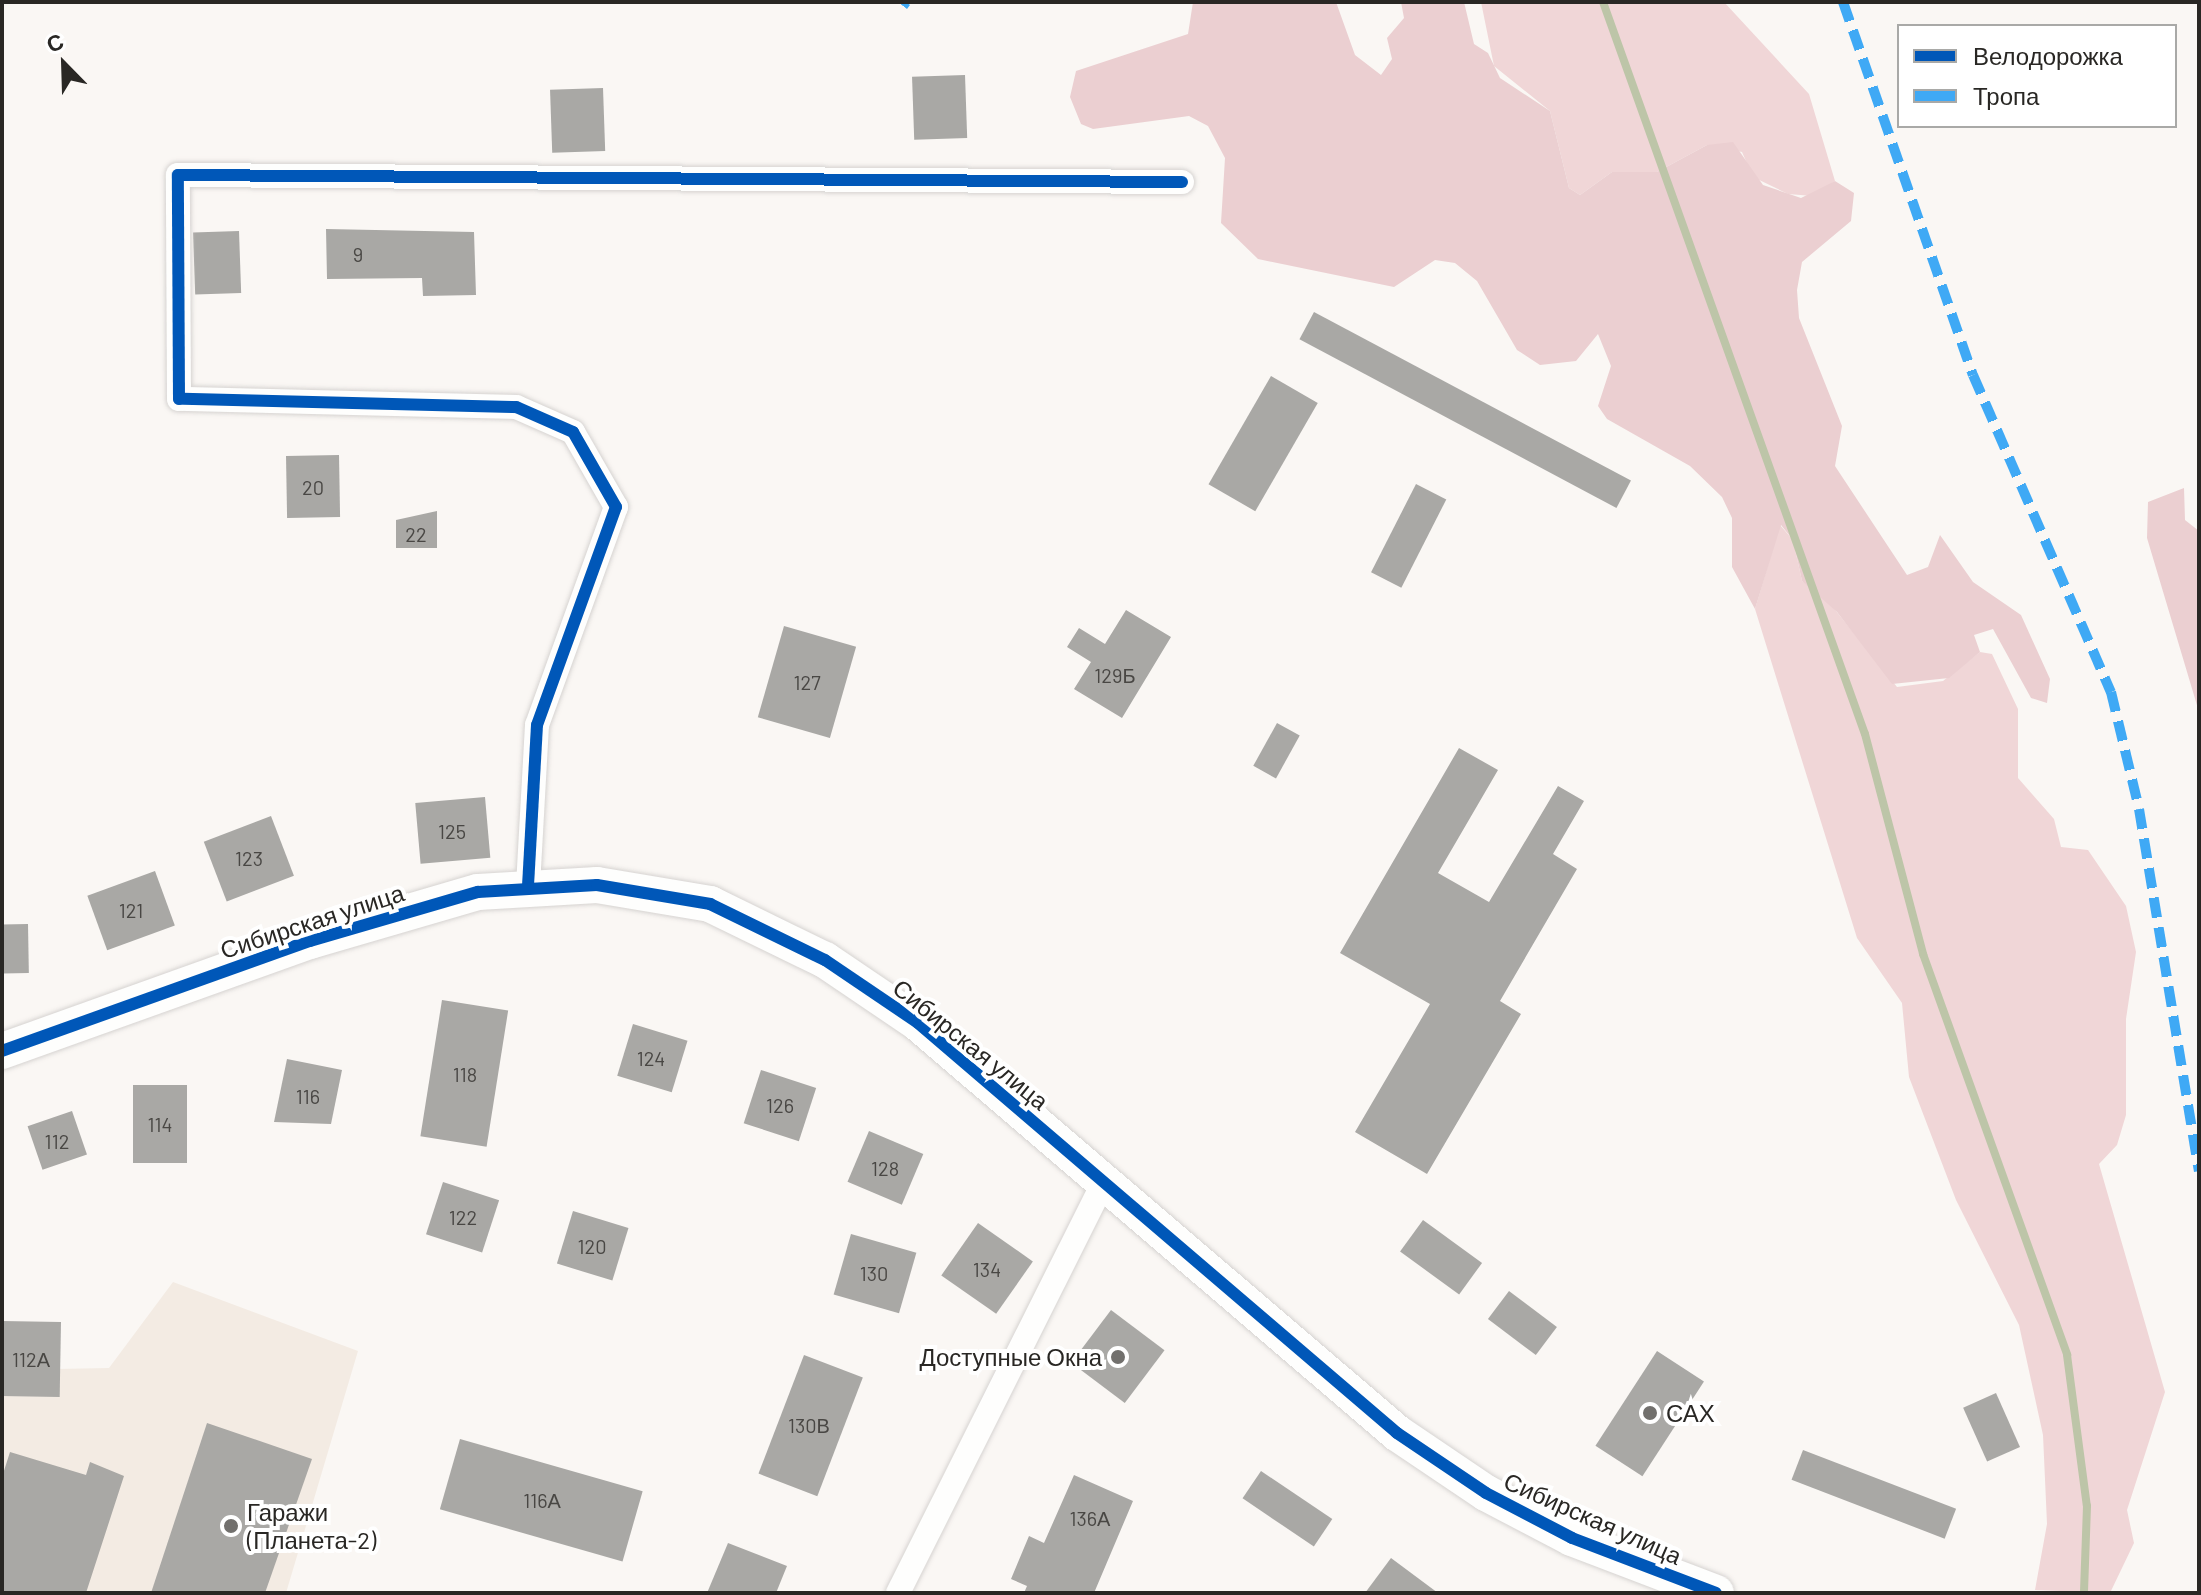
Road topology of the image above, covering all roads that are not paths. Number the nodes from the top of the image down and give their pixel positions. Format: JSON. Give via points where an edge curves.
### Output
{"nodes":[{"id":1,"x":1182,"y":182,"type":"dead end"},
{"id":2,"x":528,"y":886,"type":"junction"},
{"id":3,"x":2,"y":1051,"type":"edge"},
{"id":4,"x":1103,"y":1183,"type":"junction"},
{"id":5,"x":898,"y":1593,"type":"edge"},
{"id":6,"x":1716,"y":1593,"type":"edge"}],
"edges":[{"from":1,"to":2,"type":"street","via":[[178,175],[179,399],[516,407],[573,432],[616,507],[537,725]]},
{"from":2,"to":3,"type":"street","name":"Сибирская улица","via":[[478,892],[310,941]]},
{"from":2,"to":4,"type":"street","name":"Сибирская улица","via":[[665,892],[749,920],[918,1023]]},
{"from":4,"to":5,"type":"street"},
{"from":4,"to":6,"type":"street","name":"Сибирская улица","via":[[1339,1387],[1486,1493],[1639,1567]]}]}
